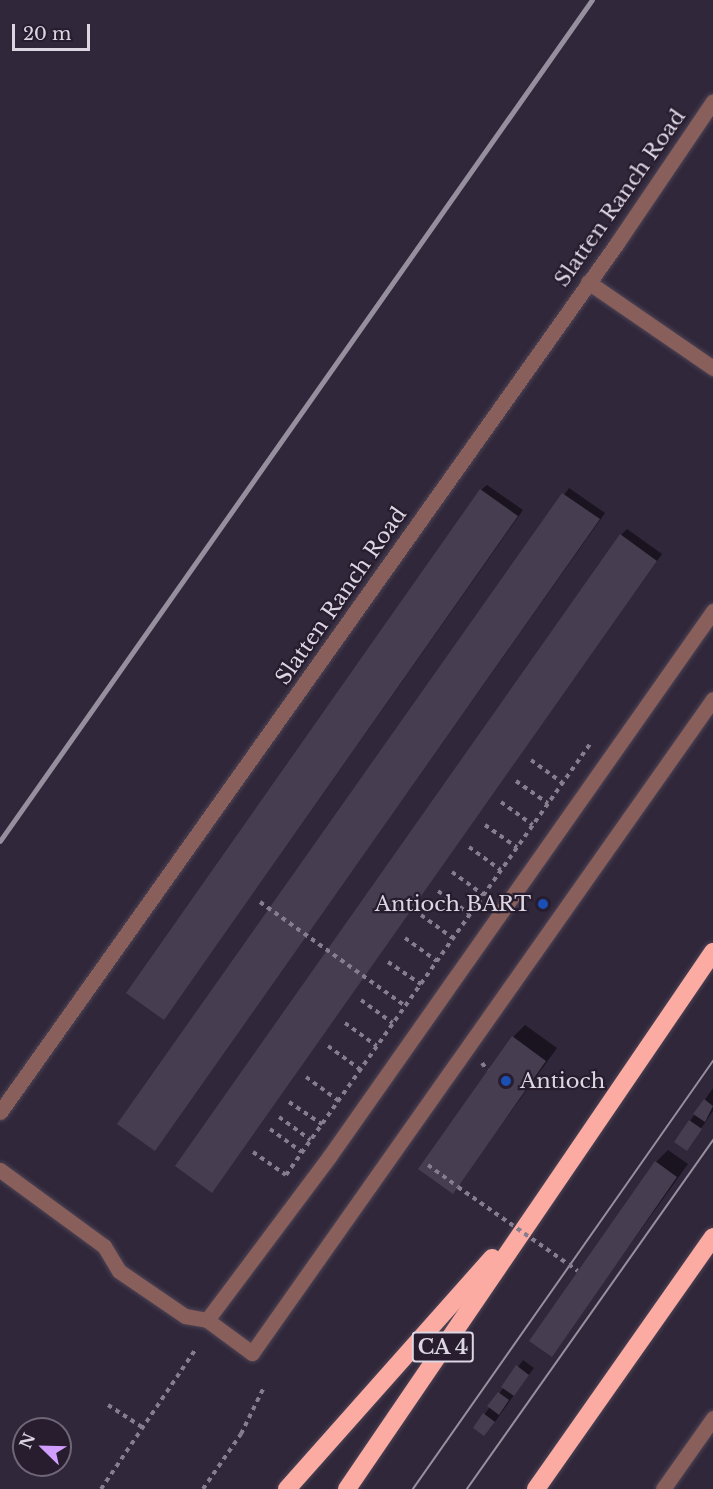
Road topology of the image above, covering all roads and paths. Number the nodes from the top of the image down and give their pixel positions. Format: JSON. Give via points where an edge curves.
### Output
{"nodes":[{"id":1,"x":713,"y":101,"type":"edge"},
{"id":2,"x":588,"y":282,"type":"junction"},
{"id":3,"x":713,"y":368,"type":"edge"},
{"id":4,"x":713,"y":611,"type":"edge"},
{"id":5,"x":713,"y":699,"type":"edge"},
{"id":6,"x":590,"y":744,"type":"dead end"},
{"id":7,"x":531,"y":760,"type":"dead end"},
{"id":8,"x":516,"y":781,"type":"dead end"},
{"id":9,"x":563,"y":783,"type":"junction"},
{"id":10,"x":501,"y":802,"type":"dead end"},
{"id":11,"x":548,"y":803,"type":"junction"},
{"id":12,"x":485,"y":825,"type":"dead end"},
{"id":13,"x":533,"y":825,"type":"junction"},
{"id":14,"x":469,"y":847,"type":"dead end"},
{"id":15,"x":517,"y":847,"type":"junction"},
{"id":16,"x":501,"y":870,"type":"junction"},
{"id":17,"x":452,"y":872,"type":"dead end"},
{"id":18,"x":438,"y":891,"type":"dead end"},
{"id":19,"x":484,"y":895,"type":"junction"},
{"id":20,"x":260,"y":902,"type":"dead end"},
{"id":21,"x":470,"y":914,"type":"junction"},
{"id":22,"x":421,"y":915,"type":"dead end"},
{"id":23,"x":405,"y":938,"type":"dead end"},
{"id":24,"x":453,"y":938,"type":"junction"},
{"id":25,"x":713,"y":952,"type":"edge"},
{"id":26,"x":437,"y":961,"type":"junction"},
{"id":27,"x":388,"y":962,"type":"dead end"},
{"id":28,"x":421,"y":984,"type":"junction"},
{"id":29,"x":361,"y":1000,"type":"dead end"},
{"id":30,"x":405,"y":1006,"type":"junction"},
{"id":31,"x":345,"y":1023,"type":"dead end"},
{"id":32,"x":393,"y":1023,"type":"junction"},
{"id":33,"x":328,"y":1046,"type":"dead end"},
{"id":34,"x":377,"y":1046,"type":"junction"},
{"id":35,"x":482,"y":1063,"type":"dead end"},
{"id":36,"x":361,"y":1070,"type":"junction"},
{"id":37,"x":487,"y":1070,"type":"dead end"},
{"id":38,"x":306,"y":1077,"type":"dead end"},
{"id":39,"x":339,"y":1101,"type":"junction"},
{"id":40,"x":289,"y":1102,"type":"dead end"},
{"id":41,"x":0,"y":1112,"type":"edge"},
{"id":42,"x":279,"y":1117,"type":"dead end"},
{"id":43,"x":322,"y":1124,"type":"junction"},
{"id":44,"x":270,"y":1129,"type":"dead end"},
{"id":45,"x":311,"y":1140,"type":"junction"},
{"id":46,"x":253,"y":1152,"type":"dead end"},
{"id":47,"x":302,"y":1152,"type":"junction"},
{"id":48,"x":428,"y":1165,"type":"dead end"},
{"id":49,"x":0,"y":1170,"type":"edge"},
{"id":50,"x":539,"y":1205,"type":"junction"},
{"id":51,"x":713,"y":1237,"type":"edge"},
{"id":52,"x":578,"y":1271,"type":"dead end"},
{"id":53,"x":207,"y":1320,"type":"junction"},
{"id":54,"x":195,"y":1350,"type":"dead end"},
{"id":55,"x":264,"y":1387,"type":"dead end"},
{"id":56,"x":108,"y":1405,"type":"dead end"},
{"id":57,"x":713,"y":1418,"type":"edge"},
{"id":58,"x":142,"y":1427,"type":"junction"},
{"id":59,"x":100,"y":1489,"type":"edge"},
{"id":60,"x":203,"y":1489,"type":"edge"},
{"id":61,"x":287,"y":1489,"type":"edge"},
{"id":62,"x":347,"y":1489,"type":"edge"},
{"id":63,"x":536,"y":1489,"type":"edge"},
{"id":64,"x":663,"y":1489,"type":"edge"}],
"edges":[{"from":1,"to":2,"type":"street","name":"Slatten Ranch Road"},
{"from":2,"to":3,"type":"street"},
{"from":2,"to":41,"type":"street","name":"Slatten Ranch Road"},
{"from":4,"to":53,"type":"street","via":[[329,1158]]},
{"from":5,"to":53,"type":"street","via":[[252,1353]]},
{"from":6,"to":9,"type":"path"},
{"from":7,"to":9,"type":"path"},
{"from":8,"to":11,"type":"path"},
{"from":9,"to":11,"type":"path"},
{"from":10,"to":13,"type":"path"},
{"from":11,"to":13,"type":"path"},
{"from":12,"to":15,"type":"path"},
{"from":13,"to":15,"type":"path"},
{"from":14,"to":16,"type":"path"},
{"from":15,"to":16,"type":"path"},
{"from":16,"to":19,"type":"path"},
{"from":17,"to":19,"type":"path"},
{"from":18,"to":21,"type":"path"},
{"from":19,"to":21,"type":"path"},
{"from":20,"to":30,"type":"path"},
{"from":21,"to":24,"type":"path"},
{"from":22,"to":24,"type":"path"},
{"from":23,"to":26,"type":"path"},
{"from":24,"to":26,"type":"path"},
{"from":25,"to":50,"type":"highway","number":"CA 4"},
{"from":26,"to":28,"type":"path"},
{"from":27,"to":28,"type":"path"},
{"from":28,"to":30,"type":"path"},
{"from":29,"to":32,"type":"path"},
{"from":30,"to":32,"type":"path"},
{"from":31,"to":34,"type":"path"},
{"from":32,"to":34,"type":"path"},
{"from":33,"to":36,"type":"path"},
{"from":34,"to":36,"type":"path"},
{"from":35,"to":37,"type":"path"},
{"from":36,"to":39,"type":"path"},
{"from":38,"to":39,"type":"path"},
{"from":39,"to":43,"type":"path"},
{"from":40,"to":43,"type":"path"},
{"from":42,"to":45,"type":"path"},
{"from":43,"to":45,"type":"path"},
{"from":44,"to":47,"type":"path"},
{"from":45,"to":47,"type":"path"},
{"from":46,"to":47,"type":"path","via":[[286,1175]]},
{"from":48,"to":52,"type":"path","bridge":true},
{"from":49,"to":53,"type":"street","via":[[104,1246],[119,1271],[185,1316]]},
{"from":50,"to":61,"type":"highway"},
{"from":50,"to":62,"type":"highway","number":"CA 4"},
{"from":51,"to":63,"type":"highway"},
{"from":54,"to":58,"type":"path"},
{"from":55,"to":60,"type":"path","via":[[241,1434]]},
{"from":56,"to":58,"type":"path"},
{"from":57,"to":64,"type":"street"},
{"from":58,"to":59,"type":"path"}]}
